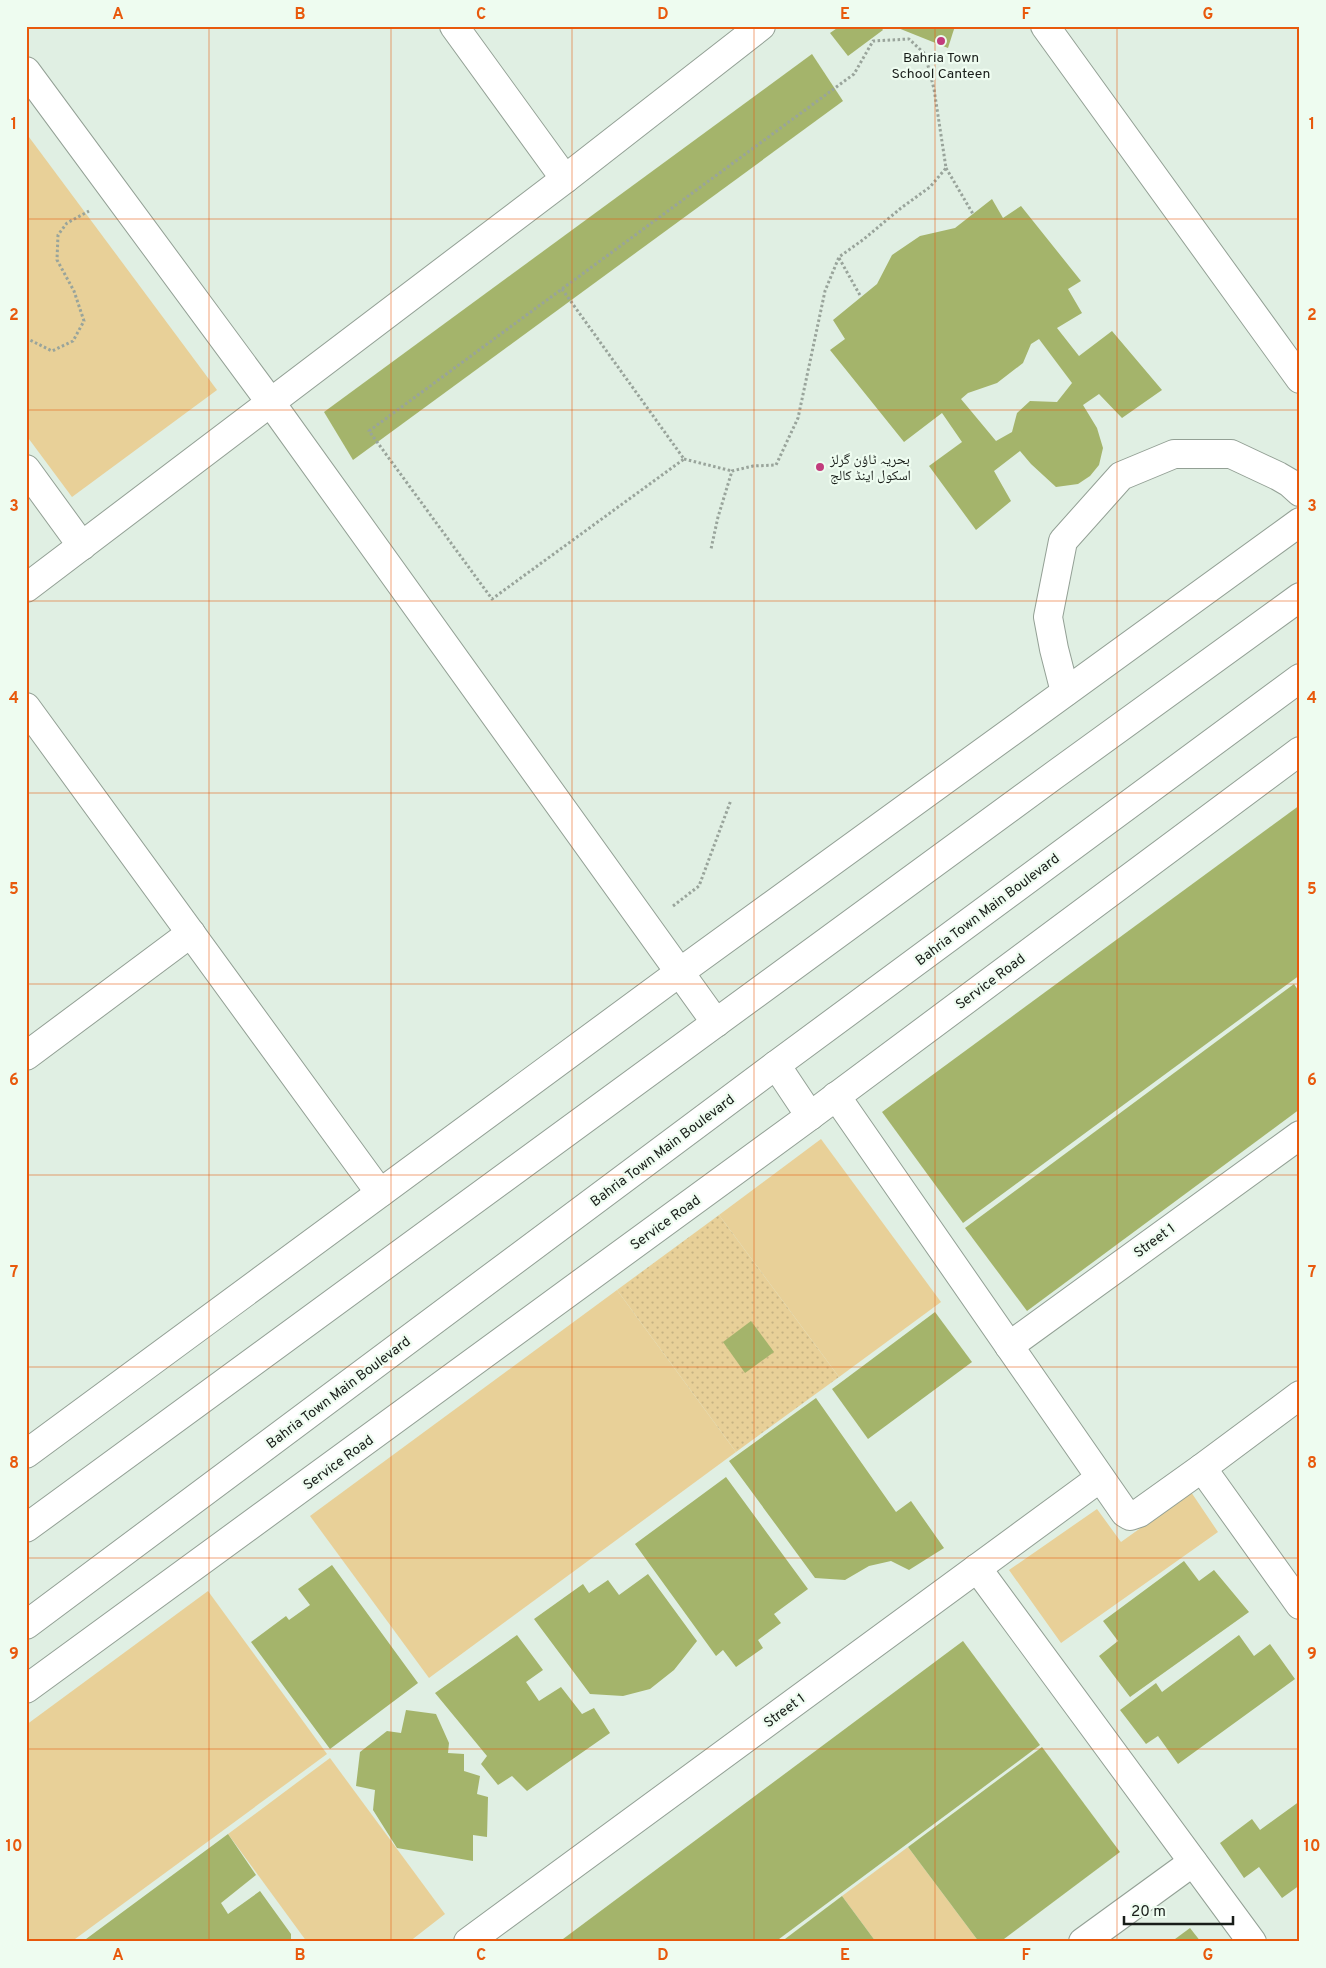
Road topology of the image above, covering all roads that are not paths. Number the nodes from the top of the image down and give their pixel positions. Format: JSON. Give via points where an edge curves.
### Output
{"nodes":[{"id":1,"x":454,"y":26,"type":"edge"},
{"id":2,"x":760,"y":26,"type":"edge"},
{"id":3,"x":1045,"y":26,"type":"edge"},
{"id":4,"x":26,"y":71,"type":"edge"},
{"id":5,"x":565,"y":179,"type":"junction"},
{"id":6,"x":1300,"y":379,"type":"edge"},
{"id":7,"x":271,"y":403,"type":"junction"},
{"id":8,"x":26,"y":470,"type":"edge"},
{"id":9,"x":1300,"y":492,"type":"edge"},
{"id":10,"x":1300,"y":522,"type":"edge"},
{"id":11,"x":82,"y":546,"type":"junction"},
{"id":12,"x":26,"y":588,"type":"edge"},
{"id":13,"x":1300,"y":597,"type":"edge"},
{"id":14,"x":1300,"y":678,"type":"edge"},
{"id":15,"x":1065,"y":692,"type":"junction"},
{"id":16,"x":26,"y":708,"type":"edge"},
{"id":17,"x":1300,"y":751,"type":"edge"},
{"id":18,"x":191,"y":933,"type":"junction"},
{"id":19,"x":680,"y":972,"type":"junction"},
{"id":20,"x":716,"y":1023,"type":"junction"},
{"id":21,"x":26,"y":1056,"type":"edge"},
{"id":22,"x":776,"y":1065,"type":"junction"},
{"id":23,"x":836,"y":1096,"type":"junction"},
{"id":24,"x":810,"y":1116,"type":"junction"},
{"id":25,"x":1300,"y":1135,"type":"edge"},
{"id":26,"x":380,"y":1193,"type":"junction"},
{"id":27,"x":1009,"y":1346,"type":"junction"},
{"id":28,"x":1300,"y":1395,"type":"edge"},
{"id":29,"x":26,"y":1454,"type":"edge"},
{"id":30,"x":1202,"y":1468,"type":"junction"},
{"id":31,"x":1100,"y":1478,"type":"junction"},
{"id":32,"x":26,"y":1528,"type":"edge"},
{"id":33,"x":977,"y":1568,"type":"junction"},
{"id":34,"x":1300,"y":1604,"type":"edge"},
{"id":35,"x":26,"y":1625,"type":"edge"},
{"id":36,"x":26,"y":1689,"type":"edge"},
{"id":37,"x":1193,"y":1862,"type":"junction"},
{"id":38,"x":468,"y":1942,"type":"edge"},
{"id":39,"x":1083,"y":1942,"type":"edge"},
{"id":40,"x":1252,"y":1942,"type":"edge"}],
"edges":[{"from":1,"to":5,"type":"street"},
{"from":2,"to":5,"type":"street"},
{"from":3,"to":6,"type":"street"},
{"from":4,"to":7,"type":"street"},
{"from":5,"to":7,"type":"street"},
{"from":7,"to":11,"type":"street"},
{"from":7,"to":19,"type":"street"},
{"from":8,"to":11,"type":"street"},
{"from":9,"to":15,"type":"street","via":[[1278,476],[1231,454],[1174,454],[1120,476],[1063,541],[1048,617]]},
{"from":10,"to":15,"type":"street"},
{"from":11,"to":12,"type":"street"},
{"from":13,"to":20,"type":"street"},
{"from":14,"to":22,"type":"street","name":"Bahria Town Main Boulevard"},
{"from":15,"to":19,"type":"street"},
{"from":16,"to":18,"type":"street"},
{"from":17,"to":23,"type":"street","name":"Service Road"},
{"from":18,"to":21,"type":"street"},
{"from":18,"to":26,"type":"street"},
{"from":19,"to":20,"type":"street"},
{"from":19,"to":26,"type":"street"},
{"from":20,"to":32,"type":"street"},
{"from":22,"to":24,"type":"street"},
{"from":22,"to":35,"type":"street","name":"Bahria Town Main Boulevard"},
{"from":23,"to":24,"type":"street","name":"Service Road"},
{"from":23,"to":27,"type":"street"},
{"from":24,"to":36,"type":"street","name":"Service Road"},
{"from":25,"to":27,"type":"street","name":"Street 1"},
{"from":26,"to":29,"type":"street"},
{"from":27,"to":31,"type":"street"},
{"from":28,"to":30,"type":"street"},
{"from":30,"to":31,"type":"street","via":[[1130,1516]]},
{"from":30,"to":34,"type":"street"},
{"from":31,"to":33,"type":"street","name":"Street 1"},
{"from":33,"to":37,"type":"street"},
{"from":33,"to":38,"type":"street","name":"Street 1"},
{"from":37,"to":39,"type":"street"},
{"from":37,"to":40,"type":"street"}]}
